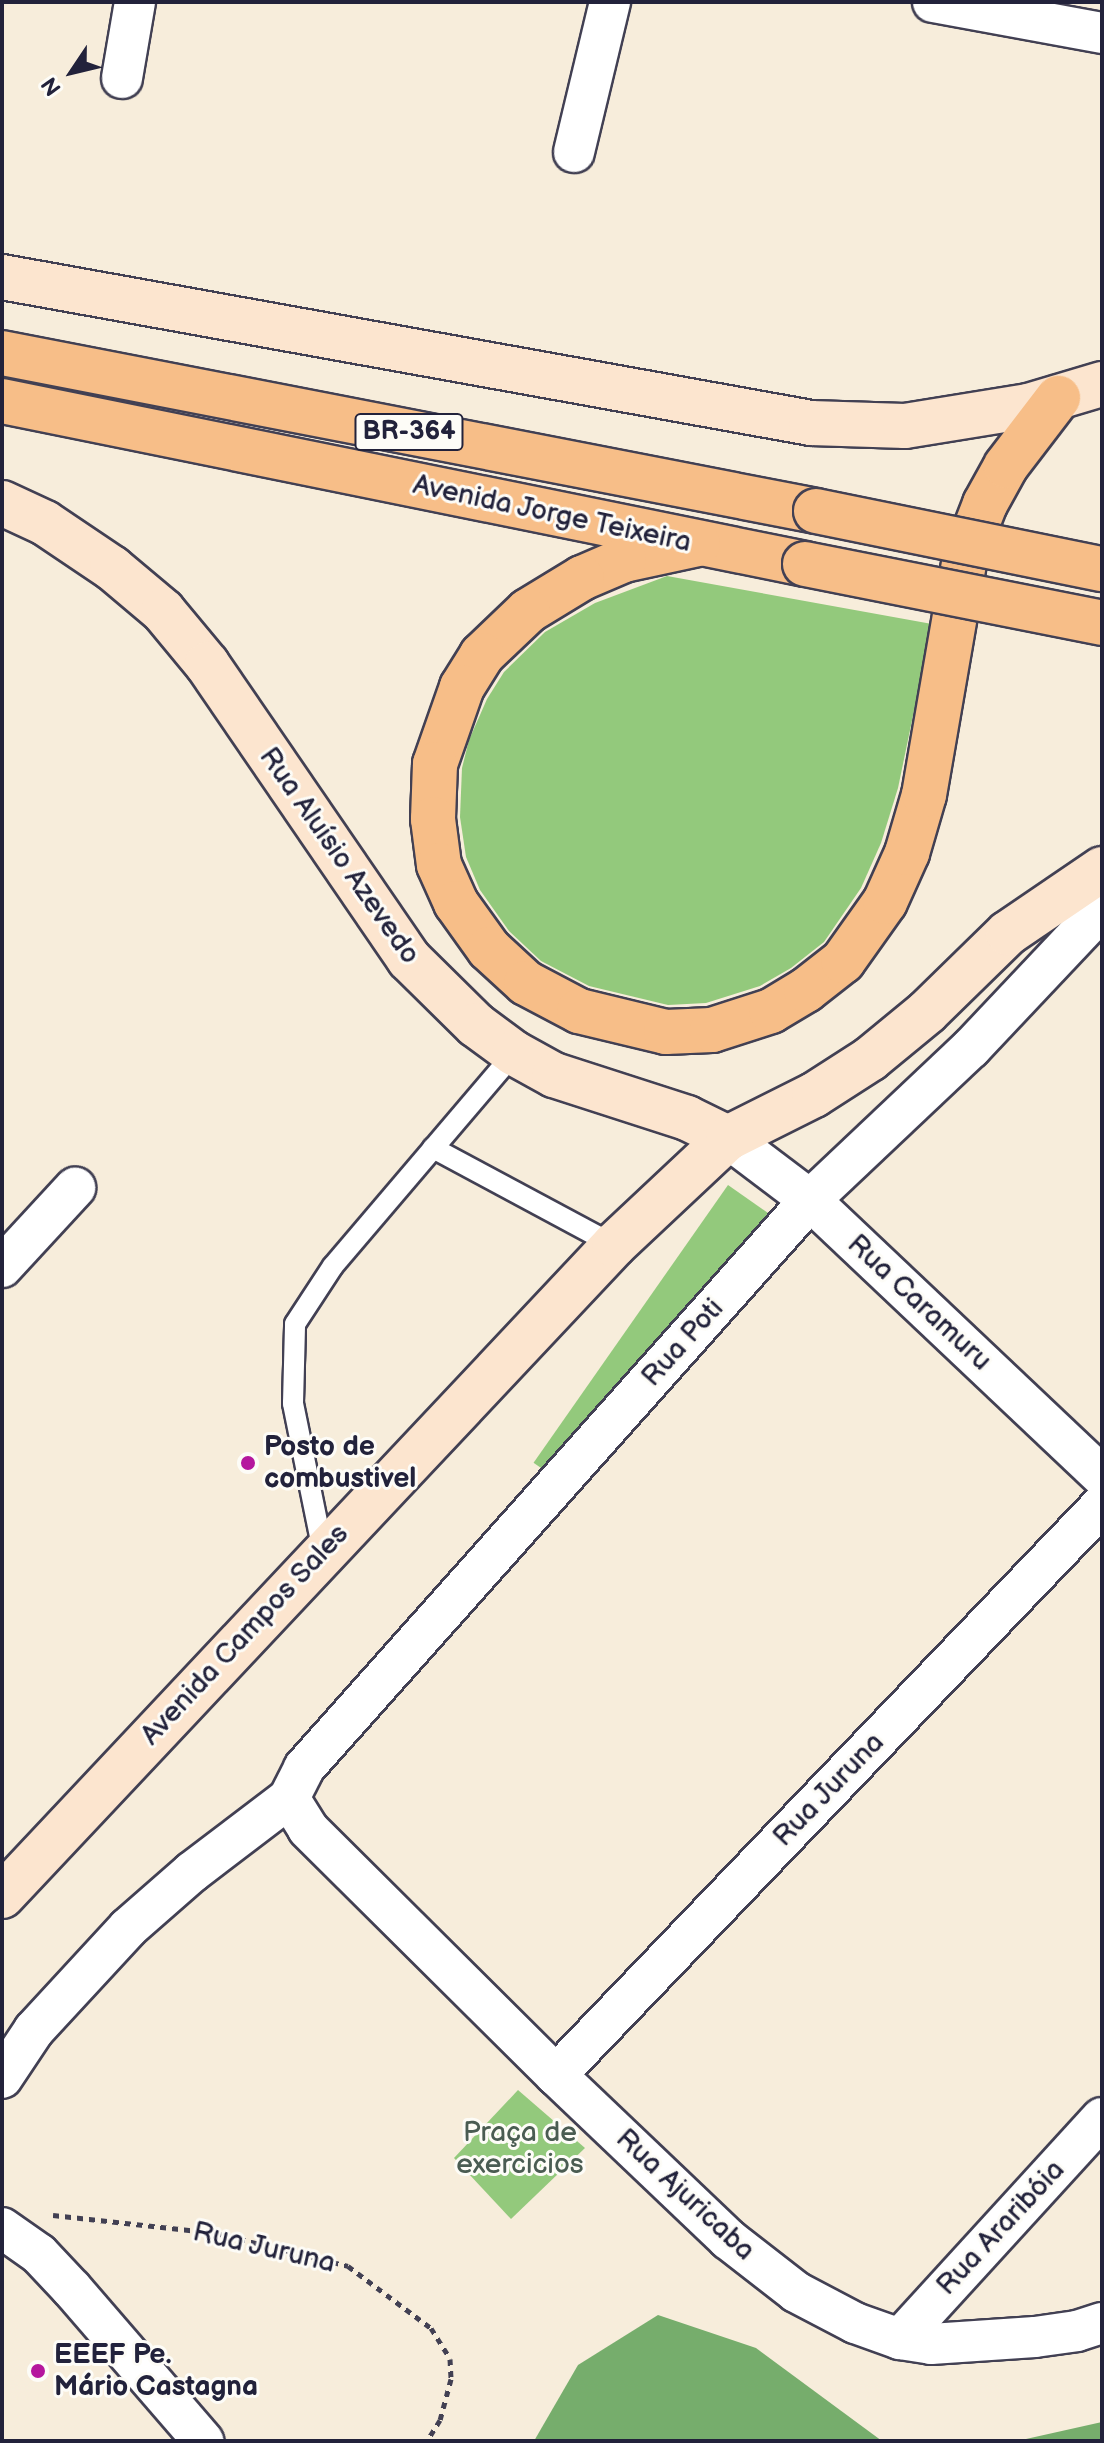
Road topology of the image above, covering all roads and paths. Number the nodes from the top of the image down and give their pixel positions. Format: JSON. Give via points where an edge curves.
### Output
{"nodes":[{"id":1,"x":135,"y":2,"type":"edge"},
{"id":2,"x":610,"y":2,"type":"edge"},
{"id":3,"x":933,"y":2,"type":"edge"},
{"id":4,"x":1102,"y":33,"type":"edge"},
{"id":5,"x":122,"y":78,"type":"dead end"},
{"id":6,"x":574,"y":152,"type":"dead end"},
{"id":7,"x":2,"y":277,"type":"edge"},
{"id":8,"x":2,"y":353,"type":"edge"},
{"id":9,"x":1102,"y":384,"type":"edge"},
{"id":10,"x":1058,"y":398,"type":"junction"},
{"id":11,"x":2,"y":401,"type":"edge"},
{"id":12,"x":2,"y":503,"type":"edge"},
{"id":13,"x":698,"y":544,"type":"junction"},
{"id":14,"x":1102,"y":569,"type":"edge"},
{"id":15,"x":1102,"y":623,"type":"edge"},
{"id":16,"x":1102,"y":869,"type":"edge"},
{"id":17,"x":1102,"y":909,"type":"edge"},
{"id":18,"x":514,"y":1053,"type":"junction"},
{"id":19,"x":728,"y":1138,"type":"junction"},
{"id":20,"x":433,"y":1148,"type":"junction"},
{"id":21,"x":75,"y":1188,"type":"dead end"},
{"id":22,"x":810,"y":1200,"type":"junction"},
{"id":23,"x":614,"y":1245,"type":"junction"},
{"id":24,"x":2,"y":1267,"type":"edge"},
{"id":25,"x":1102,"y":1476,"type":"edge"},
{"id":26,"x":1102,"y":1505,"type":"edge"},
{"id":27,"x":323,"y":1551,"type":"junction"},
{"id":28,"x":289,"y":1798,"type":"junction"},
{"id":29,"x":2,"y":1896,"type":"edge"},
{"id":30,"x":556,"y":2075,"type":"junction"},
{"id":31,"x":2,"y":2078,"type":"edge"},
{"id":32,"x":1102,"y":2118,"type":"edge"},
{"id":33,"x":49,"y":2214,"type":"dead end"},
{"id":34,"x":2,"y":2228,"type":"edge"},
{"id":35,"x":1102,"y":2323,"type":"edge"},
{"id":36,"x":900,"y":2339,"type":"junction"},
{"id":37,"x":203,"y":2441,"type":"edge"},
{"id":38,"x":427,"y":2441,"type":"edge"}],
"edges":[{"from":1,"to":5,"type":"street"},
{"from":2,"to":6,"type":"street"},
{"from":3,"to":4,"type":"street"},
{"from":7,"to":10,"type":"main road","via":[[811,423],[905,426]]},
{"from":8,"to":14,"type":"highway","name":"Avenida Jorge Teixeira","number":"BR-364","bridge":true},
{"from":9,"to":10,"type":"main road"},
{"from":10,"to":13,"type":"highway","via":[[1006,466],[966,553],[924,795],[885,902],[843,961],[771,1011],[712,1030],[666,1032],[579,1011],[526,983],[489,949],[456,903],[439,865],[433,819],[435,764],[462,687],[482,655],[528,611],[624,560]]},
{"from":11,"to":13,"type":"highway","name":"Avenida Jorge Teixeira","number":"BR-364"},
{"from":12,"to":18,"type":"main road","name":"Rua Aluísio Azevedo","via":[[45,523],[163,611],[207,664],[409,959],[476,1025]]},
{"from":13,"to":15,"type":"highway","name":"Avenida Jorge Teixeira","number":"BR-364","bridge":true},
{"from":16,"to":19,"type":"main road","name":"Avenida Campos Sales","via":[[1008,933],[870,1059],[814,1095]]},
{"from":17,"to":22,"type":"street","name":"Rua Poti","via":[[971,1048]]},
{"from":18,"to":19,"type":"main road","name":"Rua Aluísio Azevedo","via":[[554,1075],[687,1118]]},
{"from":18,"to":20,"type":"lane"},
{"from":19,"to":22,"type":"street","name":"Rua Caramuru"},
{"from":19,"to":23,"type":"main road","name":"Avenida Campos Sales"},
{"from":20,"to":23,"type":"lane"},
{"from":20,"to":27,"type":"lane","via":[[333,1266],[295,1324],[293,1403]]},
{"from":21,"to":24,"type":"street"},
{"from":22,"to":25,"type":"street","name":"Rua Caramuru"},
{"from":22,"to":28,"type":"street","name":"Rua Poti","via":[[304,1768]]},
{"from":23,"to":27,"type":"main road","name":"Avenida Campos Sales"},
{"from":26,"to":30,"type":"street","name":"Rua Juruna"},
{"from":27,"to":29,"type":"main road","name":"Avenida Campos Sales"},
{"from":28,"to":30,"type":"street","name":"Rua Ajuricaba","via":[[308,1829]]},
{"from":28,"to":31,"type":"street","via":[[128,1928],[34,2030]]},
{"from":30,"to":36,"type":"street","name":"Rua Ajuricaba","via":[[728,2239],[796,2292]]},
{"from":32,"to":36,"type":"street","name":"Rua Araribóia"},
{"from":33,"to":38,"type":"path","name":"Rua Juruna","via":[[216,2233],[348,2266],[431,2328],[450,2359],[451,2379],[440,2420]]},
{"from":34,"to":37,"type":"street","via":[[39,2254]]},
{"from":35,"to":36,"type":"street","name":"Rua Ajuricaba","via":[[985,2343]]}]}
